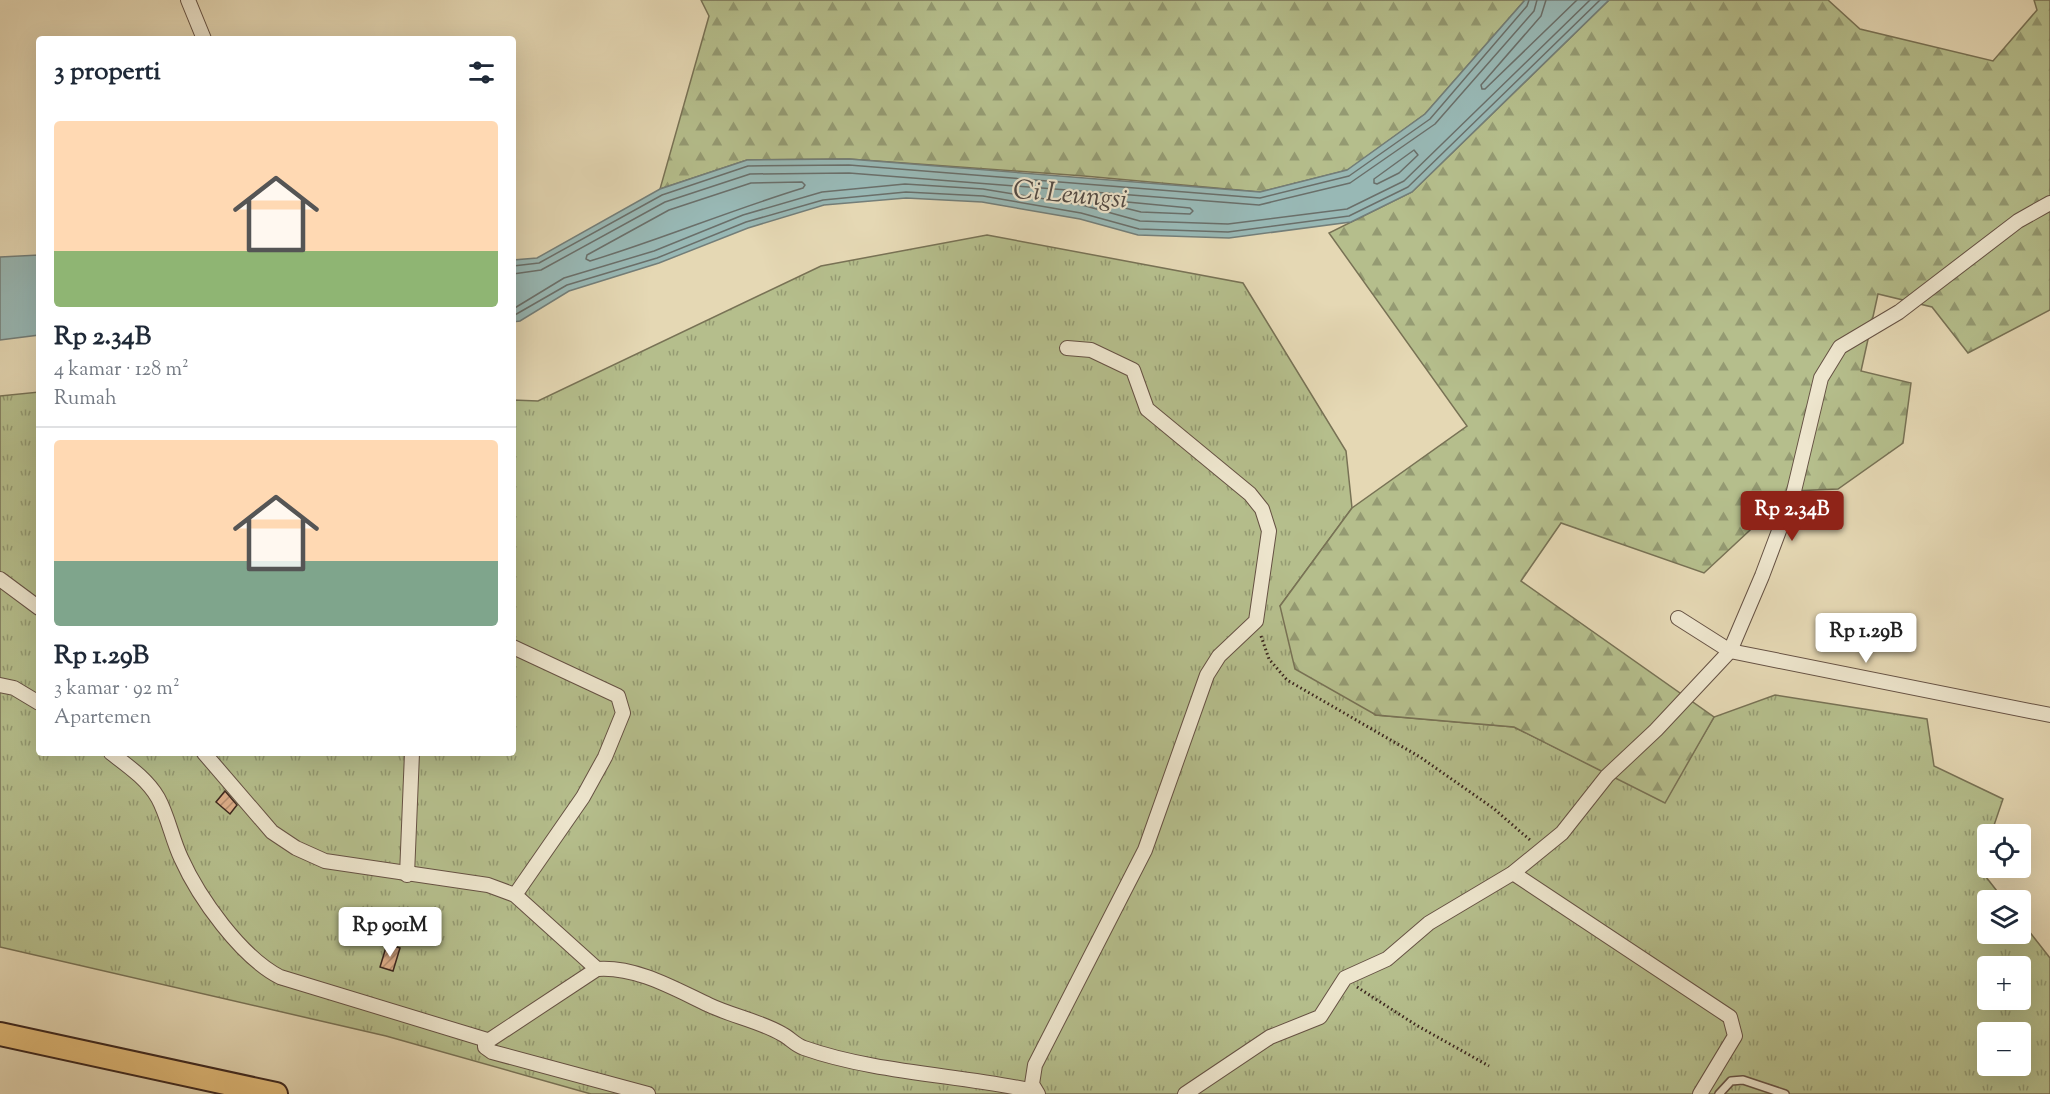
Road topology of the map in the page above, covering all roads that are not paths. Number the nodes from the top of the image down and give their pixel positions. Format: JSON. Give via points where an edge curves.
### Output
{"nodes":[{"id":1,"x":188,"y":0,"type":"edge"},
{"id":2,"x":203,"y":36,"type":"edge"},
{"id":3,"x":2050,"y":203,"type":"edge"},
{"id":4,"x":1067,"y":348,"type":"dead end"},
{"id":5,"x":0,"y":579,"type":"edge"},
{"id":6,"x":36,"y":606,"type":"edge"},
{"id":7,"x":1678,"y":618,"type":"dead end"},
{"id":8,"x":516,"y":647,"type":"edge"},
{"id":9,"x":1730,"y":651,"type":"junction"},
{"id":10,"x":0,"y":685,"type":"edge"},
{"id":11,"x":36,"y":701,"type":"edge"},
{"id":12,"x":2050,"y":715,"type":"edge"},
{"id":13,"x":114,"y":756,"type":"edge"},
{"id":14,"x":207,"y":756,"type":"edge"},
{"id":15,"x":412,"y":756,"type":"edge"},
{"id":16,"x":1513,"y":873,"type":"junction"},
{"id":17,"x":407,"y":875,"type":"junction"},
{"id":18,"x":515,"y":895,"type":"junction"},
{"id":19,"x":597,"y":969,"type":"junction"},
{"id":20,"x":0,"y":1034,"type":"edge"},
{"id":21,"x":487,"y":1040,"type":"junction"},
{"id":22,"x":1036,"y":1093,"type":"edge"},
{"id":23,"x":276,"y":1094,"type":"edge"},
{"id":24,"x":648,"y":1094,"type":"edge"},
{"id":25,"x":1185,"y":1094,"type":"edge"},
{"id":26,"x":1700,"y":1094,"type":"edge"},
{"id":27,"x":1719,"y":1094,"type":"edge"},
{"id":28,"x":1785,"y":1094,"type":"edge"}],
"edges":[{"from":1,"to":2,"type":"street"},
{"from":3,"to":9,"type":"street","via":[[2018,221],[1899,312],[1840,347],[1821,378],[1794,491]]},
{"from":4,"to":22,"type":"street","via":[[1091,350],[1133,370],[1147,409],[1233,480],[1262,509],[1269,531],[1256,621],[1219,656],[1207,675],[1145,850],[1035,1065],[1032,1076]]},
{"from":5,"to":6,"type":"street"},
{"from":7,"to":9,"type":"street"},
{"from":8,"to":18,"type":"street","via":[[612,692],[618,696],[623,712],[583,798]]},
{"from":9,"to":12,"type":"street"},
{"from":9,"to":16,"type":"street","via":[[1607,776],[1562,832]]},
{"from":10,"to":11,"type":"street","via":[[14,688]]},
{"from":13,"to":21,"type":"street","via":[[153,790],[197,888],[236,939],[267,970]]},
{"from":14,"to":17,"type":"street","via":[[272,832],[296,848],[325,861]]},
{"from":15,"to":17,"type":"street"},
{"from":16,"to":25,"type":"street","via":[[1429,923],[1387,959],[1345,978],[1320,1017],[1270,1037]]},
{"from":16,"to":26,"type":"street","via":[[1731,1017],[1735,1036]]},
{"from":17,"to":18,"type":"street","via":[[488,885]]},
{"from":18,"to":19,"type":"street"},
{"from":19,"to":21,"type":"street"},
{"from":19,"to":22,"type":"street","via":[[627,971],[664,984],[730,1015],[783,1034],[804,1048]]},
{"from":20,"to":23,"type":"main road"},
{"from":21,"to":24,"type":"street","via":[[485,1047],[492,1052]]},
{"from":27,"to":28,"type":"lane","via":[[1731,1081],[1743,1080]]}]}
